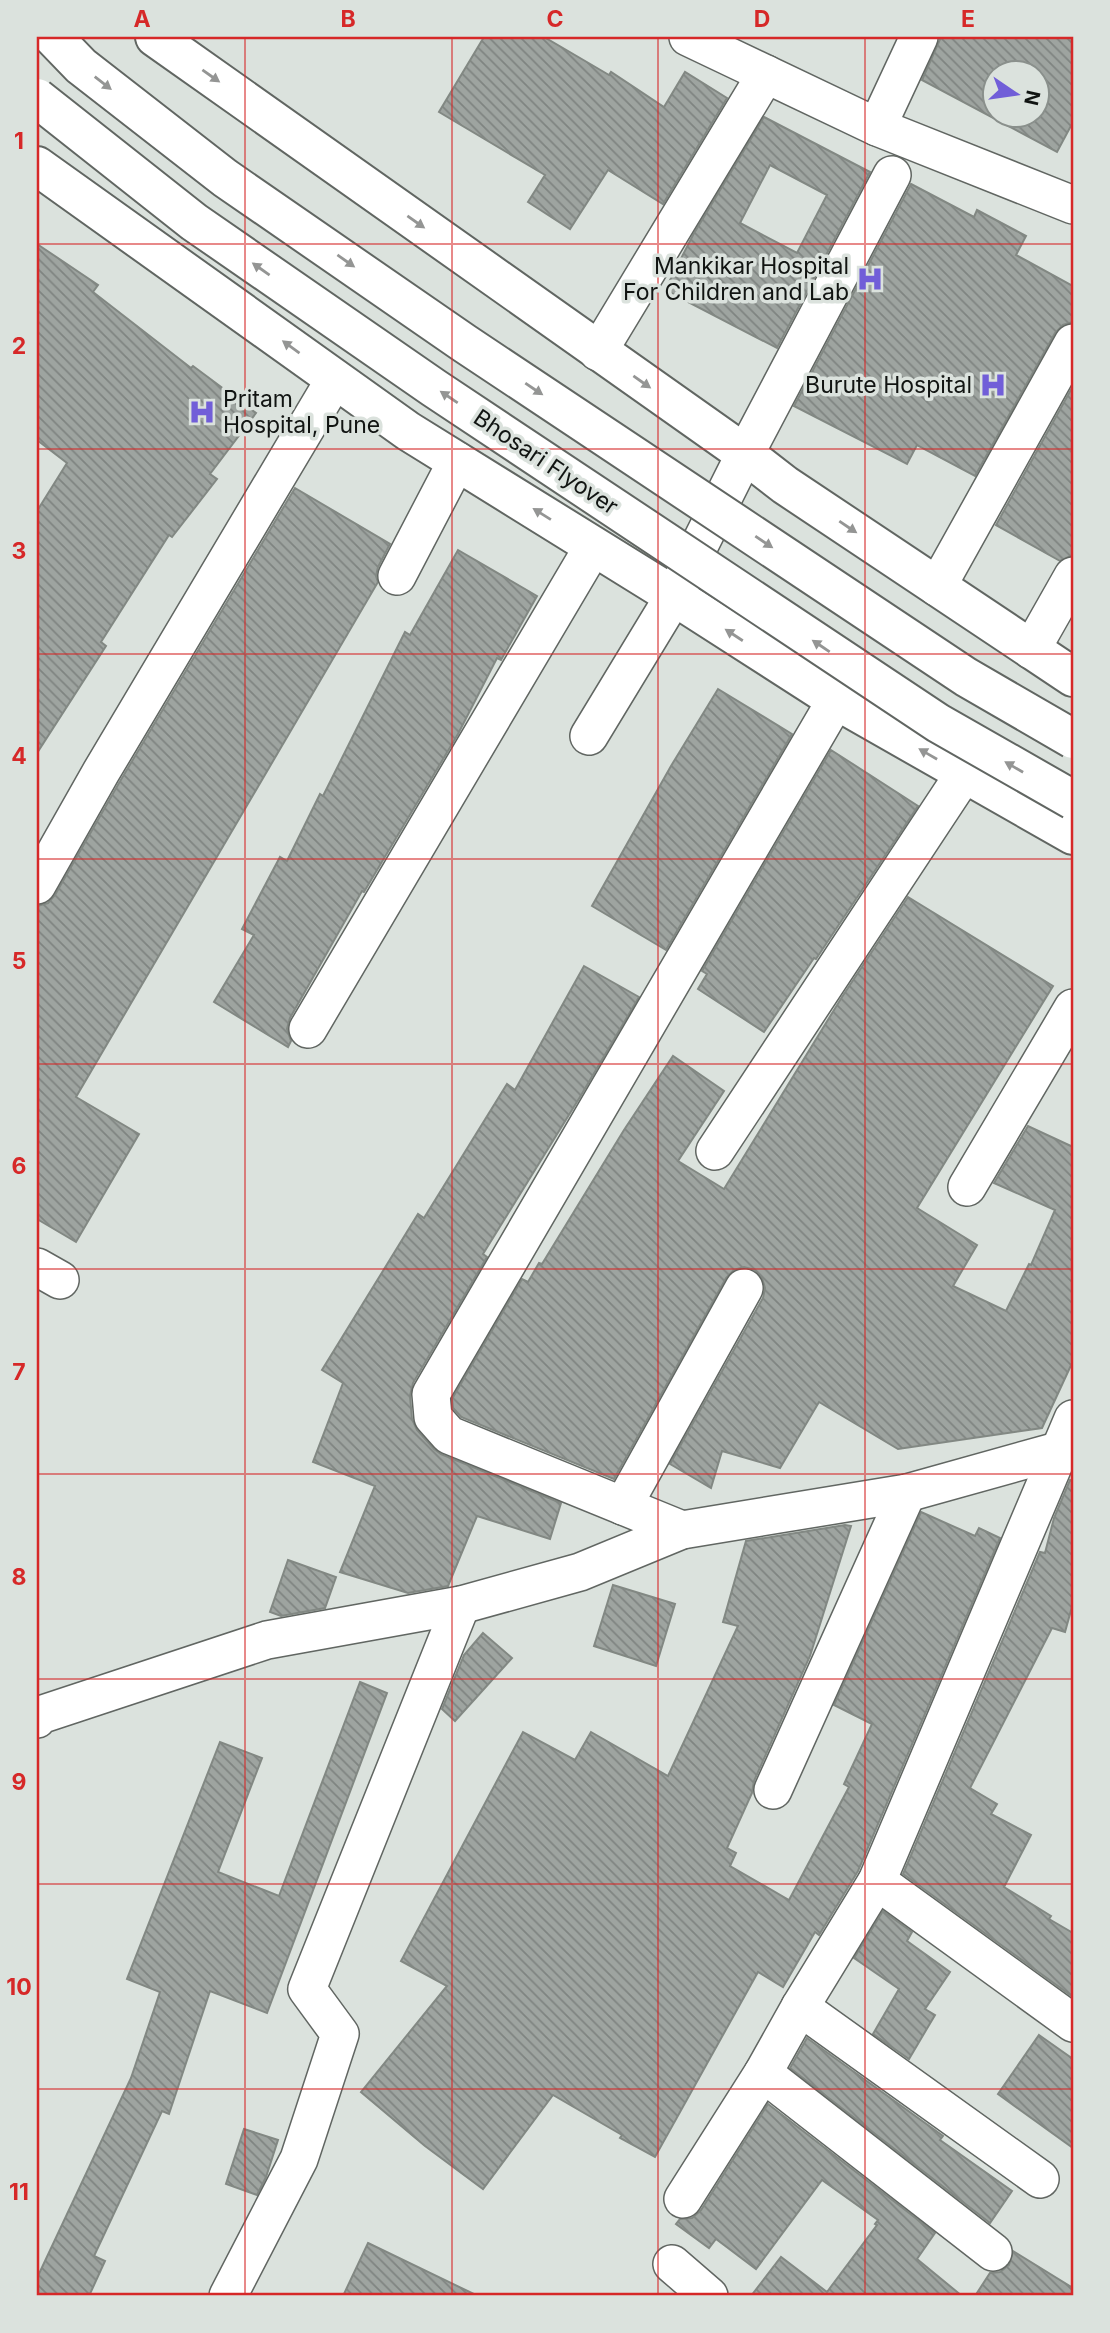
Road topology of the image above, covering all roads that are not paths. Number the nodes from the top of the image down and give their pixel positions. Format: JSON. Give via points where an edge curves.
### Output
{"nodes":[{"id":1,"x":53,"y":37,"type":"edge"},
{"id":2,"x":155,"y":37,"type":"edge"},
{"id":3,"x":688,"y":37,"type":"edge"},
{"id":4,"x":919,"y":37,"type":"edge"},
{"id":5,"x":766,"y":74,"type":"junction"},
{"id":6,"x":37,"y":98,"type":"edge"},
{"id":7,"x":877,"y":127,"type":"junction"},
{"id":8,"x":37,"y":166,"type":"edge"},
{"id":9,"x":892,"y":175,"type":"dead end"},
{"id":10,"x":1073,"y":205,"type":"edge"},
{"id":11,"x":1073,"y":343,"type":"edge"},
{"id":12,"x":598,"y":352,"type":"junction"},
{"id":13,"x":335,"y":379,"type":"junction"},
{"id":14,"x":745,"y":454,"type":"junction"},
{"id":15,"x":457,"y":461,"type":"junction"},
{"id":16,"x":593,"y":547,"type":"junction"},
{"id":17,"x":397,"y":576,"type":"dead end"},
{"id":18,"x":1073,"y":576,"type":"edge"},
{"id":19,"x":937,"y":587,"type":"junction"},
{"id":20,"x":674,"y":596,"type":"junction"},
{"id":21,"x":1031,"y":650,"type":"junction"},
{"id":22,"x":1073,"y":677,"type":"edge"},
{"id":23,"x":836,"y":700,"type":"junction"},
{"id":24,"x":589,"y":736,"type":"dead end"},
{"id":25,"x":1073,"y":738,"type":"edge"},
{"id":26,"x":964,"y":774,"type":"junction"},
{"id":27,"x":1073,"y":800,"type":"edge"},
{"id":28,"x":1073,"y":835,"type":"edge"},
{"id":29,"x":37,"y":885,"type":"edge"},
{"id":30,"x":1073,"y":1007,"type":"edge"},
{"id":31,"x":307,"y":1029,"type":"dead end"},
{"id":32,"x":715,"y":1151,"type":"dead end"},
{"id":33,"x":967,"y":1187,"type":"dead end"},
{"id":34,"x":744,"y":1288,"type":"dead end"},
{"id":35,"x":1069,"y":1439,"type":"edge"},
{"id":36,"x":907,"y":1493,"type":"junction"},
{"id":37,"x":623,"y":1506,"type":"junction"},
{"id":38,"x":682,"y":1530,"type":"junction"},
{"id":39,"x":461,"y":1605,"type":"junction"},
{"id":40,"x":37,"y":1719,"type":"edge"},
{"id":41,"x":773,"y":1790,"type":"dead end"},
{"id":42,"x":877,"y":1881,"type":"junction"},
{"id":43,"x":800,"y":2007,"type":"junction"},
{"id":44,"x":1073,"y":2023,"type":"edge"},
{"id":45,"x":763,"y":2073,"type":"junction"},
{"id":46,"x":1040,"y":2179,"type":"dead end"},
{"id":47,"x":683,"y":2199,"type":"dead end"},
{"id":48,"x":993,"y":2252,"type":"dead end"},
{"id":49,"x":672,"y":2264,"type":"dead end"},
{"id":50,"x":229,"y":2296,"type":"edge"},
{"id":51,"x":709,"y":2296,"type":"edge"}],
"edges":[{"from":1,"to":25,"type":"main road","one_way":true,"bridge":true,"via":[[81,66],[225,178],[453,335],[966,677]]},
{"from":2,"to":12,"type":"main road","one_way":true},
{"from":3,"to":5,"type":"street"},
{"from":4,"to":7,"type":"street"},
{"from":5,"to":7,"type":"street"},
{"from":5,"to":12,"type":"street"},
{"from":27,"to":6,"type":"main road","name":"Bhosari Flyover","one_way":true,"bridge":true,"via":[[938,723],[434,388],[194,222]]},
{"from":7,"to":10,"type":"street"},
{"from":13,"to":8,"type":"main road","one_way":true},
{"from":9,"to":14,"type":"street"},
{"from":11,"to":19,"type":"street"},
{"from":12,"to":14,"type":"main road","one_way":true},
{"from":13,"to":15,"type":"main road"},
{"from":13,"to":29,"type":"street"},
{"from":14,"to":19,"type":"main road","one_way":true},
{"from":14,"to":20,"type":"street"},
{"from":16,"to":15,"type":"main road","one_way":true},
{"from":15,"to":17,"type":"street"},
{"from":16,"to":20,"type":"main road"},
{"from":16,"to":31,"type":"street"},
{"from":18,"to":21,"type":"street"},
{"from":19,"to":21,"type":"main road"},
{"from":23,"to":20,"type":"main road","one_way":true},
{"from":20,"to":24,"type":"street"},
{"from":21,"to":22,"type":"main road"},
{"from":26,"to":23,"type":"main road","one_way":true},
{"from":23,"to":37,"type":"street","via":[[431,1394],[433,1417],[449,1435]]},
{"from":26,"to":28,"type":"main road"},
{"from":26,"to":32,"type":"street"},
{"from":30,"to":33,"type":"street"},
{"from":34,"to":37,"type":"street"},
{"from":35,"to":36,"type":"street"},
{"from":35,"to":42,"type":"street"},
{"from":36,"to":38,"type":"street"},
{"from":36,"to":41,"type":"street"},
{"from":37,"to":38,"type":"street"},
{"from":38,"to":39,"type":"street","via":[[580,1572]]},
{"from":39,"to":40,"type":"street","via":[[267,1640]]},
{"from":39,"to":50,"type":"street","via":[[307,1989],[340,2035],[299,2159]]},
{"from":42,"to":43,"type":"street"},
{"from":42,"to":44,"type":"street"},
{"from":43,"to":45,"type":"street"},
{"from":43,"to":46,"type":"street"},
{"from":45,"to":47,"type":"street"},
{"from":45,"to":48,"type":"street"},
{"from":49,"to":51,"type":"street"}]}
